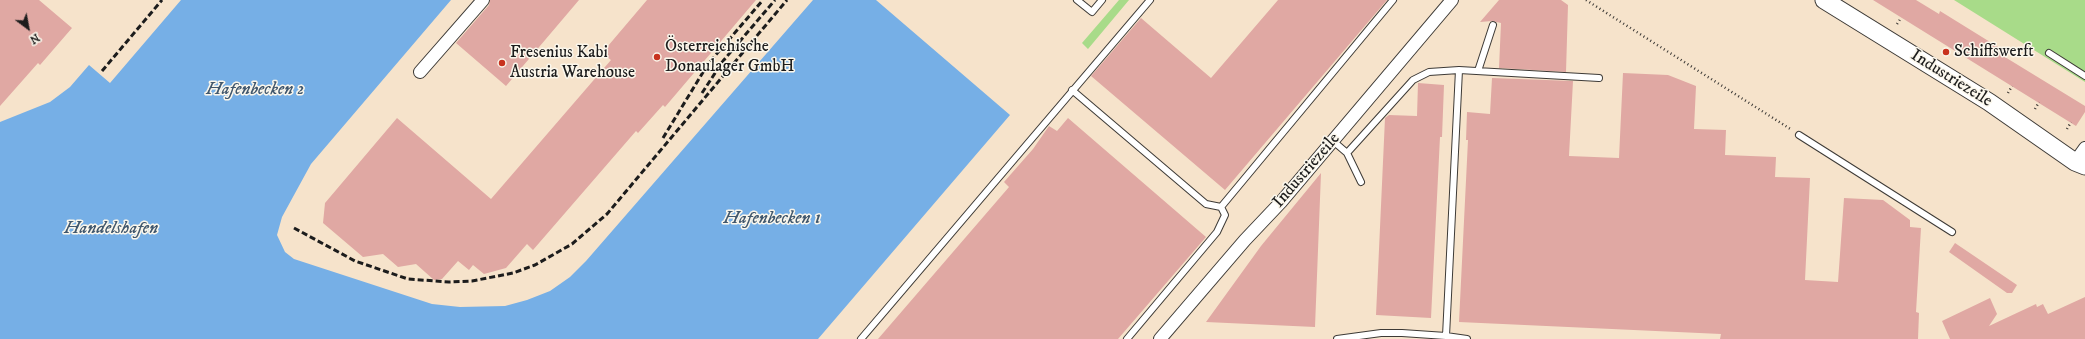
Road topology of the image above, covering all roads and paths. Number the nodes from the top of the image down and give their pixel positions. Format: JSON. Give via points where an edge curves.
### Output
{"nodes":[{"id":1,"x":483,"y":0,"type":"edge"},
{"id":2,"x":1077,"y":0,"type":"edge"},
{"id":3,"x":1102,"y":0,"type":"edge"},
{"id":4,"x":1150,"y":0,"type":"edge"},
{"id":5,"x":1393,"y":0,"type":"edge"},
{"id":6,"x":1452,"y":0,"type":"edge"},
{"id":7,"x":1586,"y":0,"type":"edge"},
{"id":8,"x":1824,"y":0,"type":"edge"},
{"id":9,"x":1901,"y":18,"type":"dead end"},
{"id":10,"x":1897,"y":24,"type":"dead end"},
{"id":11,"x":1493,"y":25,"type":"dead end"},
{"id":12,"x":2049,"y":53,"type":"dead end"},
{"id":13,"x":1459,"y":70,"type":"junction"},
{"id":14,"x":1478,"y":71,"type":"junction"},
{"id":15,"x":420,"y":72,"type":"dead end"},
{"id":16,"x":2085,"y":76,"type":"edge"},
{"id":17,"x":1599,"y":78,"type":"dead end"},
{"id":18,"x":2012,"y":86,"type":"dead end"},
{"id":19,"x":1072,"y":90,"type":"junction"},
{"id":20,"x":2008,"y":93,"type":"dead end"},
{"id":21,"x":2039,"y":102,"type":"dead end"},
{"id":22,"x":2034,"y":109,"type":"dead end"},
{"id":23,"x":2071,"y":122,"type":"dead end"},
{"id":24,"x":2066,"y":130,"type":"dead end"},
{"id":25,"x":1799,"y":135,"type":"joint"},
{"id":26,"x":1333,"y":141,"type":"junction"},
{"id":27,"x":1347,"y":153,"type":"junction"},
{"id":28,"x":2083,"y":163,"type":"edge"},
{"id":29,"x":1361,"y":182,"type":"dead end"},
{"id":30,"x":1221,"y":207,"type":"junction"},
{"id":31,"x":1952,"y":232,"type":"dead end"},
{"id":32,"x":1446,"y":336,"type":"junction"},
{"id":33,"x":861,"y":339,"type":"edge"},
{"id":34,"x":1127,"y":339,"type":"edge"},
{"id":35,"x":1160,"y":339,"type":"edge"},
{"id":36,"x":1337,"y":339,"type":"edge"},
{"id":37,"x":1467,"y":339,"type":"edge"}],
"edges":[{"from":1,"to":15,"type":"street"},
{"from":2,"to":3,"type":"lane","via":[[1092,12]]},
{"from":4,"to":19,"type":"lane"},
{"from":5,"to":30,"type":"lane"},
{"from":6,"to":26,"type":"street","name":"Industriezeile"},
{"from":7,"to":25,"type":"path"},
{"from":8,"to":28,"type":"main road","name":"Industriezeile"},
{"from":9,"to":10,"type":"path"},
{"from":11,"to":14,"type":"lane"},
{"from":12,"to":16,"type":"lane"},
{"from":13,"to":14,"type":"lane"},
{"from":13,"to":27,"type":"lane","via":[[1429,72],[1413,80]]},
{"from":13,"to":32,"type":"lane"},
{"from":14,"to":17,"type":"lane"},
{"from":18,"to":20,"type":"path"},
{"from":19,"to":30,"type":"lane","via":[[1206,204]]},
{"from":19,"to":33,"type":"lane"},
{"from":21,"to":22,"type":"path"},
{"from":23,"to":24,"type":"path"},
{"from":25,"to":31,"type":"lane"},
{"from":26,"to":27,"type":"lane"},
{"from":26,"to":35,"type":"street","name":"Industriezeile"},
{"from":27,"to":29,"type":"lane"},
{"from":30,"to":34,"type":"lane","via":[[1225,214],[1218,232]]},
{"from":32,"to":36,"type":"lane","via":[[1382,333]]},
{"from":32,"to":37,"type":"lane"}]}
